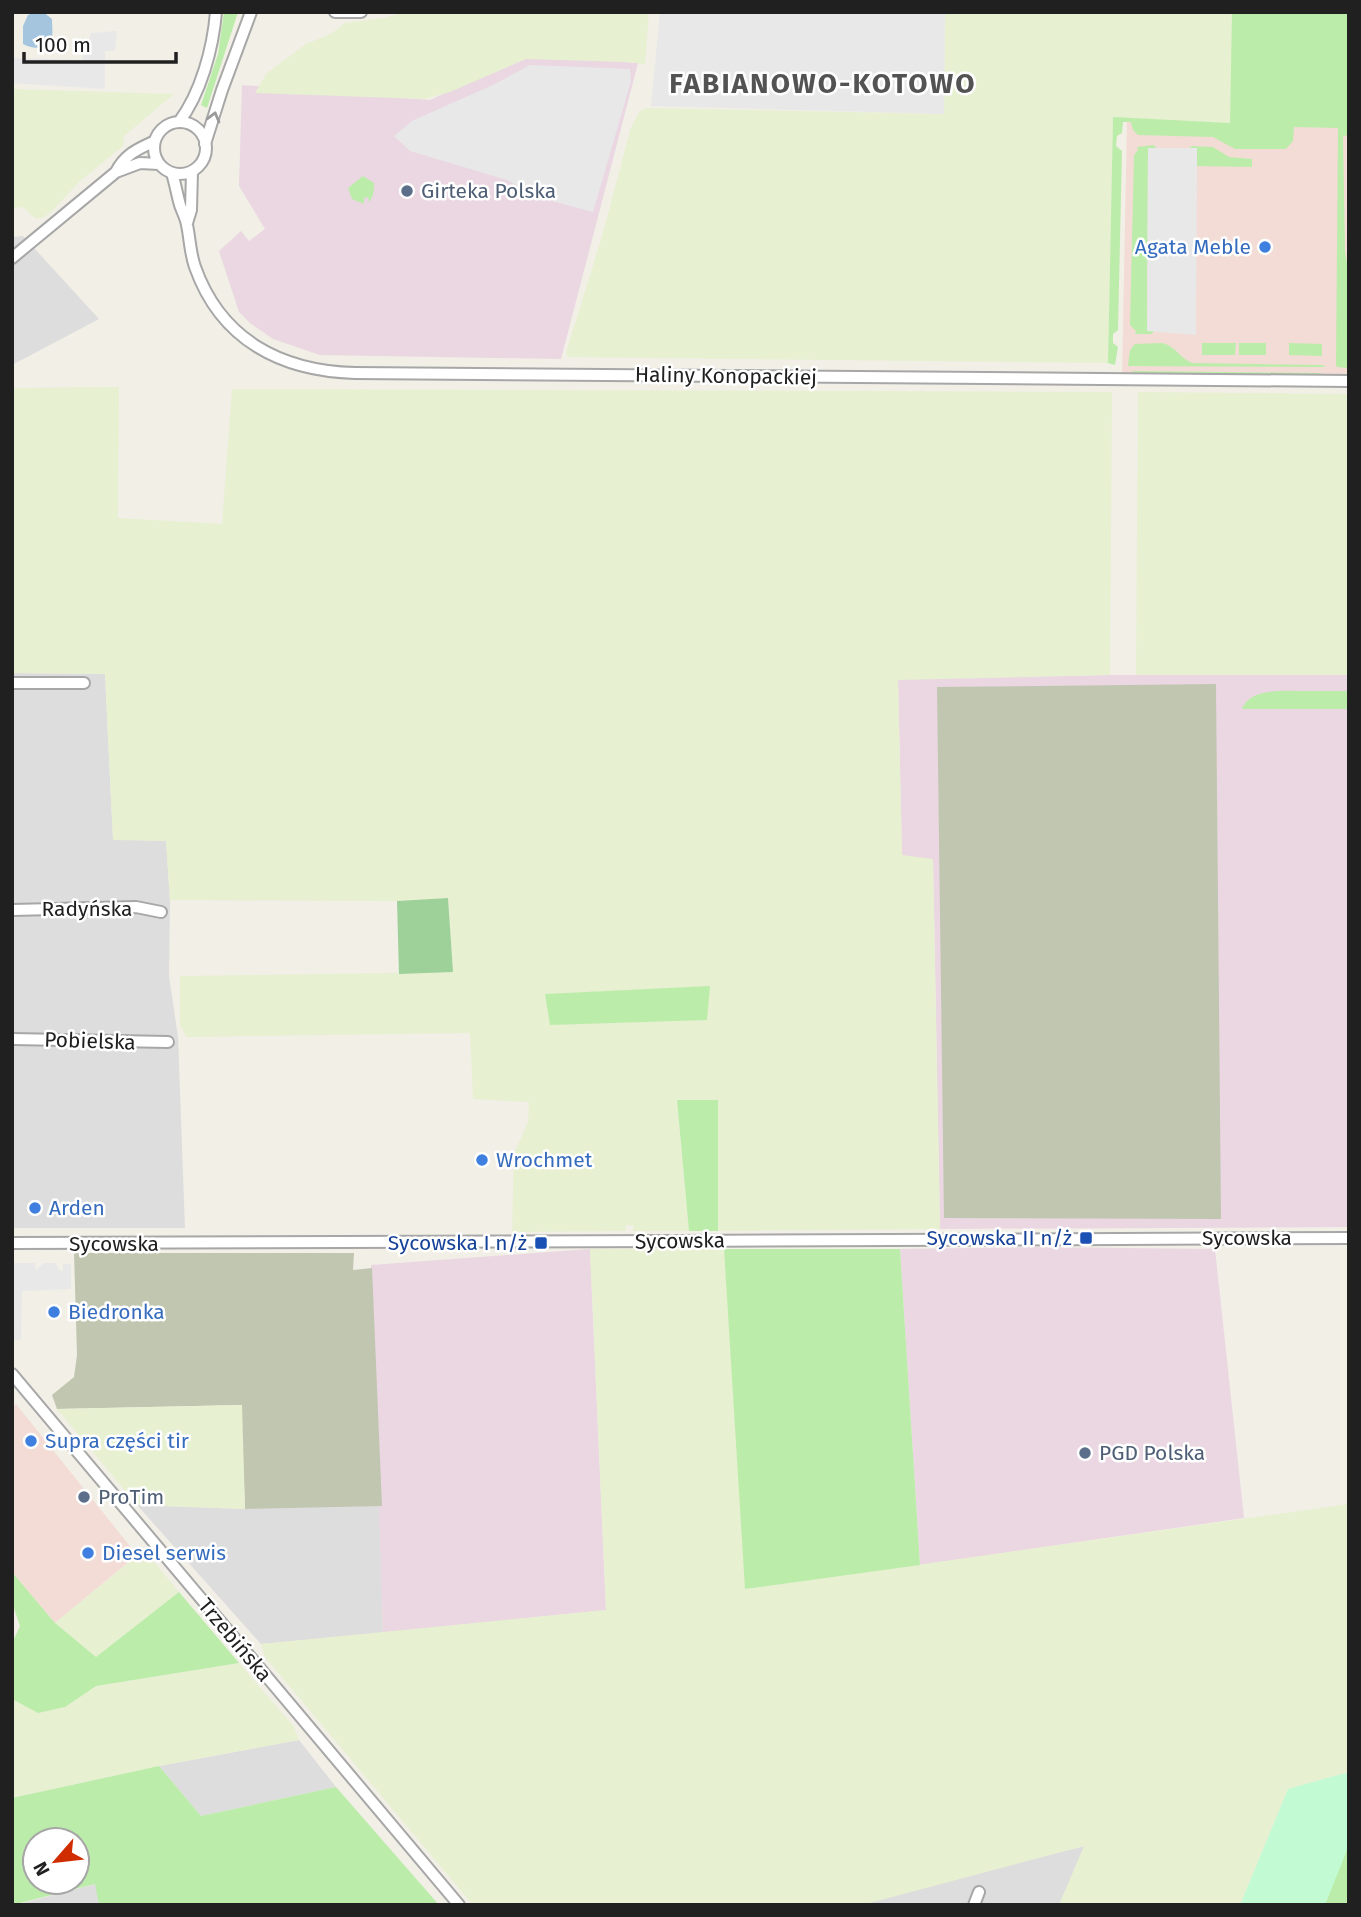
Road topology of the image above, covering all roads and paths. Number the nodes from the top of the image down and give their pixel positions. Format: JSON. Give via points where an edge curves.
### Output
{"nodes":[{"id":1,"x":216,"y":12,"type":"edge"},
{"id":2,"x":251,"y":12,"type":"edge"},
{"id":3,"x":335,"y":12,"type":"edge"},
{"id":4,"x":361,"y":12,"type":"edge"},
{"id":5,"x":179,"y":122,"type":"junction"},
{"id":6,"x":155,"y":141,"type":"junction"},
{"id":7,"x":205,"y":144,"type":"junction"},
{"id":8,"x":159,"y":164,"type":"junction"},
{"id":9,"x":192,"y":171,"type":"junction"},
{"id":10,"x":116,"y":172,"type":"junction"},
{"id":11,"x":172,"y":173,"type":"junction"},
{"id":12,"x":187,"y":223,"type":"junction"},
{"id":13,"x":12,"y":258,"type":"edge"},
{"id":14,"x":1349,"y":381,"type":"edge"},
{"id":15,"x":84,"y":683,"type":"dead end"},
{"id":16,"x":12,"y":684,"type":"edge"},
{"id":17,"x":12,"y":910,"type":"edge"},
{"id":18,"x":161,"y":912,"type":"dead end"},
{"id":19,"x":12,"y":1039,"type":"edge"},
{"id":20,"x":168,"y":1042,"type":"dead end"},
{"id":21,"x":1349,"y":1237,"type":"edge"},
{"id":22,"x":12,"y":1243,"type":"edge"},
{"id":23,"x":12,"y":1374,"type":"edge"},
{"id":24,"x":979,"y":1892,"type":"dead end"},
{"id":25,"x":459,"y":1905,"type":"edge"},
{"id":26,"x":974,"y":1905,"type":"edge"}],
"edges":[{"from":1,"to":5,"type":"street","via":[[205,69]]},
{"from":7,"to":2,"type":"street","one_way":true},
{"from":3,"to":4,"type":"street"},
{"from":5,"to":6,"type":"street","via":[[161,130]]},
{"from":5,"to":7,"type":"street","via":[[196,127]]},
{"from":6,"to":8,"type":"street"},
{"from":6,"to":10,"type":"street","via":[[133,150]]},
{"from":7,"to":9,"type":"street","via":[[203,160]]},
{"from":8,"to":10,"type":"street","via":[[140,163]]},
{"from":8,"to":11,"type":"street"},
{"from":9,"to":11,"type":"street"},
{"from":9,"to":12,"type":"street","name":"Haliny Konopackiej"},
{"from":10,"to":13,"type":"street"},
{"from":11,"to":12,"type":"street","name":"Haliny Konopackiej"},
{"from":12,"to":14,"type":"street","name":"Haliny Konopackiej","via":[[200,281],[223,317],[265,352],[314,369],[355,373]]},
{"from":15,"to":16,"type":"street"},
{"from":17,"to":18,"type":"street","name":"Radyńska","via":[[136,908]]},
{"from":19,"to":20,"type":"street","name":"Pobielska"},
{"from":21,"to":22,"type":"street","name":"Sycowska"},
{"from":23,"to":25,"type":"street","name":"Trzebińska"},
{"from":24,"to":26,"type":"street"}]}
